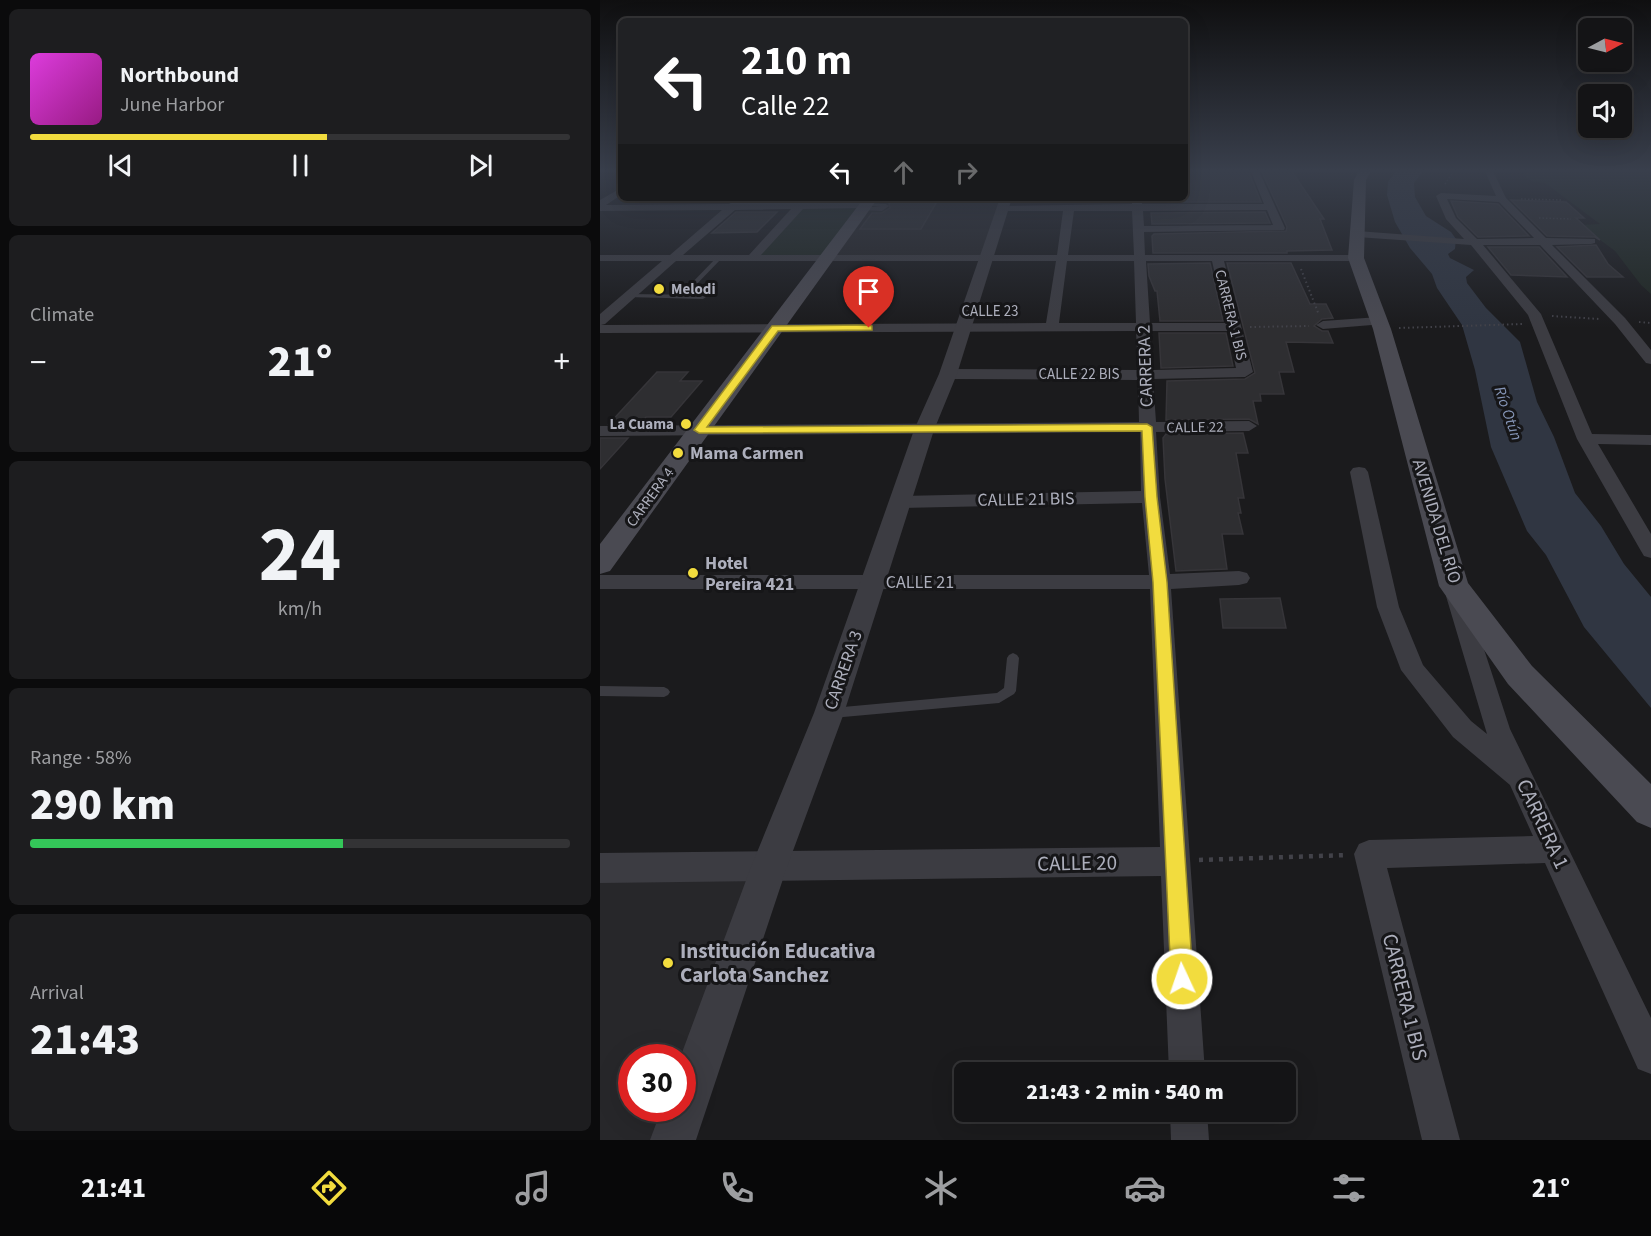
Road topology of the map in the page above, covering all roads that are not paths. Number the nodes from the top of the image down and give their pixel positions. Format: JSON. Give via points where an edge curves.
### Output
{"nodes":[{"id":1,"x":714,"y":222,"type":"edge"},
{"id":2,"x":785,"y":222,"type":"edge"},
{"id":3,"x":853,"y":222,"type":"edge"},
{"id":4,"x":997,"y":222,"type":"edge"},
{"id":5,"x":1067,"y":222,"type":"edge"},
{"id":6,"x":1138,"y":222,"type":"edge"},
{"id":7,"x":1278,"y":222,"type":"edge"},
{"id":8,"x":1358,"y":222,"type":"edge"},
{"id":9,"x":1454,"y":222,"type":"edge"},
{"id":10,"x":1525,"y":222,"type":"edge"},
{"id":11,"x":1138,"y":229,"type":"junction"},
{"id":12,"x":1357,"y":234,"type":"junction"},
{"id":13,"x":1591,"y":241,"type":"dead end"},
{"id":14,"x":1470,"y":242,"type":"junction"},
{"id":15,"x":1543,"y":242,"type":"junction"},
{"id":16,"x":675,"y":257,"type":"junction"},
{"id":17,"x":600,"y":258,"type":"edge"},
{"id":18,"x":719,"y":258,"type":"junction"},
{"id":19,"x":752,"y":258,"type":"junction"},
{"id":20,"x":826,"y":258,"type":"junction"},
{"id":21,"x":985,"y":258,"type":"junction"},
{"id":22,"x":1062,"y":258,"type":"junction"},
{"id":23,"x":1140,"y":258,"type":"junction"},
{"id":24,"x":1217,"y":258,"type":"junction"},
{"id":25,"x":1356,"y":258,"type":"junction"},
{"id":26,"x":689,"y":289,"type":"dead end"},
{"id":27,"x":629,"y":296,"type":"junction"},
{"id":28,"x":703,"y":297,"type":"dead end"},
{"id":29,"x":600,"y":321,"type":"edge"},
{"id":30,"x":1323,"y":325,"type":"road end"},
{"id":31,"x":1381,"y":325,"type":"junction"},
{"id":32,"x":1145,"y":327,"type":"junction"},
{"id":33,"x":1232,"y":327,"type":"junction"},
{"id":34,"x":600,"y":328,"type":"edge"},
{"id":35,"x":775,"y":328,"type":"junction"},
{"id":36,"x":962,"y":328,"type":"junction"},
{"id":37,"x":1052,"y":328,"type":"junction"},
{"id":38,"x":1651,"y":360,"type":"edge"},
{"id":39,"x":1245,"y":371,"type":"joint"},
{"id":40,"x":948,"y":374,"type":"junction"},
{"id":41,"x":1146,"y":375,"type":"junction"},
{"id":42,"x":1249,"y":426,"type":"dead end"},
{"id":43,"x":1147,"y":427,"type":"junction"},
{"id":44,"x":699,"y":430,"type":"junction"},
{"id":45,"x":924,"y":430,"type":"junction"},
{"id":46,"x":600,"y":431,"type":"edge"},
{"id":47,"x":1586,"y":439,"type":"junction"},
{"id":48,"x":1651,"y":440,"type":"edge"},
{"id":49,"x":1359,"y":472,"type":"dead end"},
{"id":50,"x":1151,"y":497,"type":"junction"},
{"id":51,"x":901,"y":501,"type":"junction"},
{"id":52,"x":1651,"y":551,"type":"edge"},
{"id":53,"x":600,"y":564,"type":"edge"},
{"id":54,"x":1239,"y":578,"type":"dead end"},
{"id":55,"x":600,"y":582,"type":"edge"},
{"id":56,"x":872,"y":582,"type":"junction"},
{"id":57,"x":1160,"y":582,"type":"junction"},
{"id":58,"x":1454,"y":586,"type":"junction"},
{"id":59,"x":1013,"y":658,"type":"dead end"},
{"id":60,"x":600,"y":691,"type":"edge"},
{"id":61,"x":664,"y":692,"type":"dead end"},
{"id":62,"x":829,"y":713,"type":"junction"},
{"id":63,"x":1522,"y":782,"type":"junction"},
{"id":64,"x":1651,"y":810,"type":"edge"},
{"id":65,"x":1555,"y":849,"type":"junction"},
{"id":66,"x":1176,"y":861,"type":"junction"},
{"id":67,"x":769,"y":867,"type":"junction"},
{"id":68,"x":600,"y":868,"type":"edge"},
{"id":69,"x":1651,"y":1056,"type":"edge"},
{"id":70,"x":1186,"y":1062,"type":"edge"},
{"id":71,"x":1189,"y":1122,"type":"edge"},
{"id":72,"x":673,"y":1140,"type":"edge"},
{"id":73,"x":1190,"y":1140,"type":"edge"},
{"id":74,"x":1441,"y":1140,"type":"edge"}],
"edges":[{"from":1,"to":16,"type":"street"},
{"from":2,"to":19,"type":"street"},
{"from":3,"to":20,"type":"main road","name":"CARRERA 4"},
{"from":4,"to":21,"type":"street","name":"CARRERA 3"},
{"from":5,"to":22,"type":"street"},
{"from":6,"to":11,"type":"street","name":"CARRERA 2"},
{"from":7,"to":11,"type":"street","via":[[1280,228]]},
{"from":8,"to":12,"type":"main road","name":"AVENIDA DEL RÍO"},
{"from":9,"to":14,"type":"street"},
{"from":10,"to":15,"type":"street"},
{"from":11,"to":23,"type":"street","name":"CARRERA 2"},
{"from":12,"to":14,"type":"street"},
{"from":12,"to":25,"type":"main road","name":"AVENIDA DEL RÍO"},
{"from":13,"to":15,"type":"street"},
{"from":14,"to":15,"type":"street"},
{"from":14,"to":47,"type":"street","via":[[1529,319]]},
{"from":15,"to":38,"type":"street","via":[[1620,321]]},
{"from":16,"to":17,"type":"street"},
{"from":16,"to":18,"type":"street"},
{"from":16,"to":27,"type":"street"},
{"from":18,"to":19,"type":"street"},
{"from":18,"to":26,"type":"lane"},
{"from":19,"to":20,"type":"street"},
{"from":20,"to":21,"type":"street"},
{"from":20,"to":35,"type":"main road","name":"CARRERA 4"},
{"from":21,"to":22,"type":"street"},
{"from":21,"to":36,"type":"street","name":"CARRERA 3"},
{"from":22,"to":23,"type":"street"},
{"from":22,"to":37,"type":"street"},
{"from":23,"to":24,"type":"street"},
{"from":23,"to":32,"type":"street","name":"CARRERA 2"},
{"from":24,"to":25,"type":"street"},
{"from":24,"to":33,"type":"street","name":"CARRERA 1 BIS"},
{"from":25,"to":31,"type":"main road","name":"AVENIDA DEL RÍO"},
{"from":27,"to":28,"type":"lane"},
{"from":27,"to":29,"type":"street"},
{"from":30,"to":31,"type":"street"},
{"from":31,"to":58,"type":"main road","name":"AVENIDA DEL RÍO"},
{"from":32,"to":33,"type":"street","name":"CALLE 23"},
{"from":32,"to":37,"type":"street","name":"CALLE 23"},
{"from":32,"to":41,"type":"street","name":"CARRERA 2"},
{"from":33,"to":39,"type":"street","name":"CARRERA 1 BIS"},
{"from":34,"to":35,"type":"street","name":"CALLE 23"},
{"from":35,"to":36,"type":"street","name":"CALLE 23"},
{"from":35,"to":44,"type":"main road","name":"CARRERA 4"},
{"from":36,"to":37,"type":"street","name":"CALLE 23"},
{"from":36,"to":40,"type":"street","name":"CARRERA 3"},
{"from":39,"to":41,"type":"street","name":"CALLE 22 BIS"},
{"from":40,"to":41,"type":"street","name":"CALLE 22 BIS"},
{"from":40,"to":45,"type":"street","name":"CARRERA 3"},
{"from":41,"to":43,"type":"street","name":"CARRERA 2"},
{"from":42,"to":43,"type":"street","name":"CALLE 22"},
{"from":43,"to":45,"type":"street","name":"CALLE 22"},
{"from":43,"to":50,"type":"street","name":"CARRERA 2"},
{"from":44,"to":45,"type":"street","name":"CALLE 22"},
{"from":44,"to":46,"type":"street","name":"CALLE 22"},
{"from":44,"to":53,"type":"main road","name":"CARRERA 4"},
{"from":45,"to":51,"type":"street","name":"CARRERA 3"},
{"from":47,"to":48,"type":"street"},
{"from":47,"to":52,"type":"street"},
{"from":49,"to":63,"type":"street","via":[[1388,607],[1413,670],[1462,729]]},
{"from":50,"to":51,"type":"street","name":"CALLE 21 BIS"},
{"from":50,"to":57,"type":"street","name":"CARRERA 2"},
{"from":51,"to":56,"type":"street","name":"CARRERA 3"},
{"from":54,"to":57,"type":"street","name":"CALLE 21"},
{"from":55,"to":56,"type":"street","name":"CALLE 21"},
{"from":56,"to":57,"type":"street","name":"CALLE 21"},
{"from":56,"to":62,"type":"street","name":"CARRERA 3"},
{"from":57,"to":66,"type":"street","name":"CARRERA 2"},
{"from":58,"to":63,"type":"street","name":"CARRERA 1","via":[[1497,729]]},
{"from":58,"to":64,"type":"main road","name":"AVENIDA DEL RÍO","via":[[1520,675]]},
{"from":59,"to":62,"type":"lane","via":[[1010,691],[999,698]]},
{"from":60,"to":61,"type":"lane"},
{"from":62,"to":67,"type":"street","name":"CARRERA 3"},
{"from":63,"to":65,"type":"street","name":"CARRERA 1"},
{"from":65,"to":69,"type":"street","name":"CARRERA 1"},
{"from":65,"to":74,"type":"street","name":"CARRERA 1 BIS","via":[[1370,854]]},
{"from":66,"to":67,"type":"street","name":"CALLE 20"},
{"from":66,"to":70,"type":"street","name":"CARRERA 2"},
{"from":67,"to":68,"type":"street","name":"CALLE 20"},
{"from":67,"to":72,"type":"street","name":"CARRERA 3"},
{"from":71,"to":73,"type":"street"}]}
